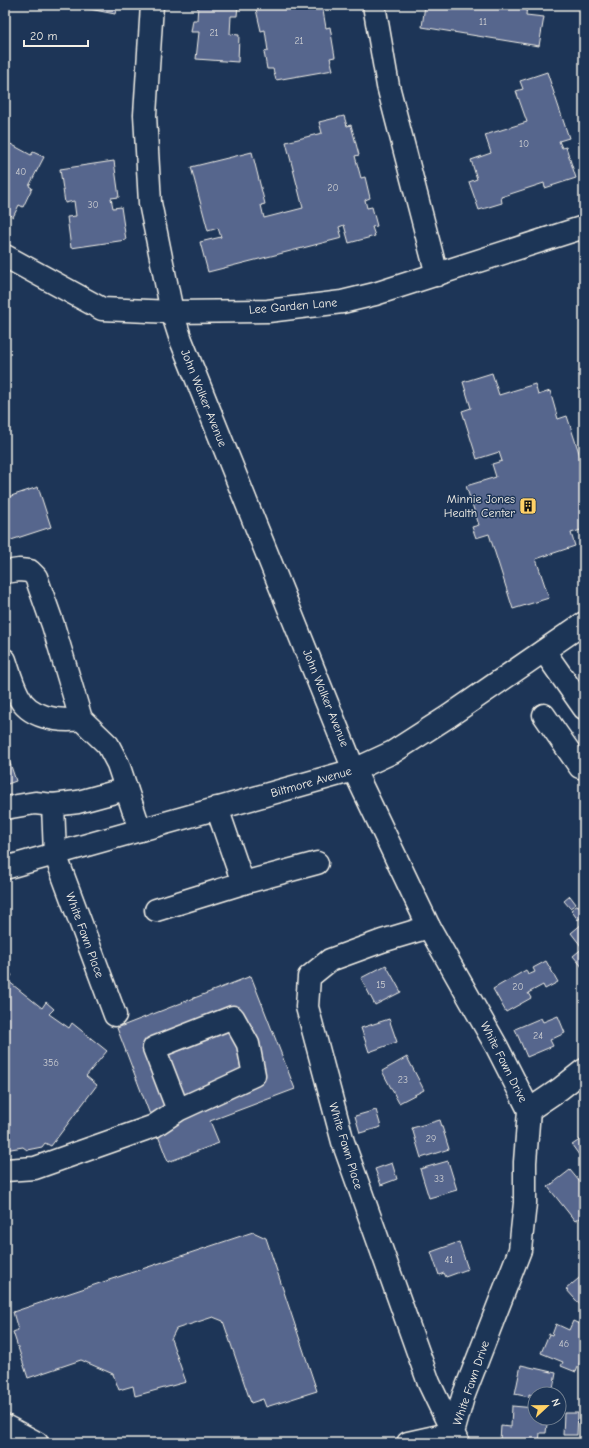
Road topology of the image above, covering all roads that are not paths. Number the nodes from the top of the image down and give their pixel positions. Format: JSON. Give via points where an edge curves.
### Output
{"nodes":[{"id":1,"x":152,"y":5,"type":"edge"},
{"id":2,"x":374,"y":5,"type":"edge"},
{"id":3,"x":584,"y":227,"type":"edge"},
{"id":4,"x":5,"y":256,"type":"edge"},
{"id":5,"x":437,"y":275,"type":"junction"},
{"id":6,"x":172,"y":312,"type":"junction"},
{"id":7,"x":5,"y":572,"type":"edge"},
{"id":8,"x":584,"y":623,"type":"edge"},
{"id":9,"x":544,"y":651,"type":"junction"},
{"id":10,"x":5,"y":660,"type":"edge"},
{"id":11,"x":584,"y":708,"type":"edge"},
{"id":12,"x":544,"y":715,"type":"dead end"},
{"id":13,"x":81,"y":720,"type":"junction"},
{"id":14,"x":584,"y":764,"type":"edge"},
{"id":15,"x":354,"y":770,"type":"junction"},
{"id":16,"x":126,"y":789,"type":"junction"},
{"id":17,"x":53,"y":805,"type":"junction"},
{"id":18,"x":5,"y":808,"type":"edge"},
{"id":19,"x":217,"y":808,"type":"junction"},
{"id":20,"x":140,"y":830,"type":"junction"},
{"id":21,"x":55,"y":854,"type":"junction"},
{"id":22,"x":317,"y":863,"type":"dead end"},
{"id":23,"x":5,"y":868,"type":"edge"},
{"id":24,"x":243,"y":883,"type":"junction"},
{"id":25,"x":156,"y":910,"type":"dead end"},
{"id":26,"x":429,"y":927,"type":"junction"},
{"id":27,"x":115,"y":1015,"type":"dead end"},
{"id":28,"x":584,"y":1070,"type":"edge"},
{"id":29,"x":178,"y":1110,"type":"junction"},
{"id":30,"x":529,"y":1110,"type":"junction"},
{"id":31,"x":5,"y":1170,"type":"edge"},
{"id":32,"x":5,"y":1426,"type":"edge"},
{"id":33,"x":456,"y":1438,"type":"edge"},
{"id":34,"x":37,"y":1443,"type":"edge"},
{"id":35,"x":408,"y":1443,"type":"edge"}],
"edges":[{"from":1,"to":6,"type":"street","name":"John Walker Avenue","via":[[145,115],[150,203]]},
{"from":2,"to":5,"type":"street","via":[[388,86]]},
{"from":3,"to":5,"type":"street","name":"Lee Garden Lane"},
{"from":4,"to":6,"type":"street","name":"Lee Garden Lane","via":[[102,309]]},
{"from":5,"to":6,"type":"street","name":"Lee Garden Lane","via":[[342,302],[268,311]]},
{"from":6,"to":15,"type":"street","name":"John Walker Avenue"},
{"from":7,"to":13,"type":"street","via":[[30,571],[36,577]]},
{"from":8,"to":9,"type":"street","name":"Biltmore Avenue"},
{"from":9,"to":11,"type":"street"},
{"from":9,"to":15,"type":"street","name":"Biltmore Avenue","via":[[393,752]]},
{"from":10,"to":13,"type":"street","via":[[18,697],[27,708],[40,716],[66,721]]},
{"from":12,"to":14,"type":"street","via":[[580,767]]},
{"from":13,"to":16,"type":"street","via":[[108,745],[118,764]]},
{"from":15,"to":19,"type":"street","name":"Biltmore Avenue"},
{"from":15,"to":26,"type":"street","name":"White Fawn Drive"},
{"from":16,"to":17,"type":"street","via":[[78,802]]},
{"from":16,"to":20,"type":"street"},
{"from":17,"to":18,"type":"street","via":[[35,803]]},
{"from":17,"to":21,"type":"street","name":"White Fawn Place"},
{"from":19,"to":20,"type":"street","name":"Biltmore Avenue"},
{"from":19,"to":24,"type":"street"},
{"from":20,"to":21,"type":"street","name":"Biltmore Avenue"},
{"from":21,"to":23,"type":"street","name":"Biltmore Avenue"},
{"from":21,"to":27,"type":"street","name":"White Fawn Place"},
{"from":22,"to":24,"type":"street"},
{"from":24,"to":25,"type":"street"},
{"from":26,"to":30,"type":"street","name":"White Fawn Drive"},
{"from":26,"to":33,"type":"street","name":"White Fawn Place","via":[[330,960],[309,977],[307,1007],[343,1142],[429,1383]]},
{"from":28,"to":30,"type":"street"},
{"from":29,"to":29,"type":"street","via":[[254,1075],[248,1044],[233,1016],[154,1048]]},
{"from":29,"to":31,"type":"street","via":[[154,1126],[34,1168]]},
{"from":30,"to":33,"type":"street","name":"White Fawn Drive","via":[[520,1250],[463,1397]]},
{"from":32,"to":34,"type":"street"},
{"from":33,"to":35,"type":"street"}]}
